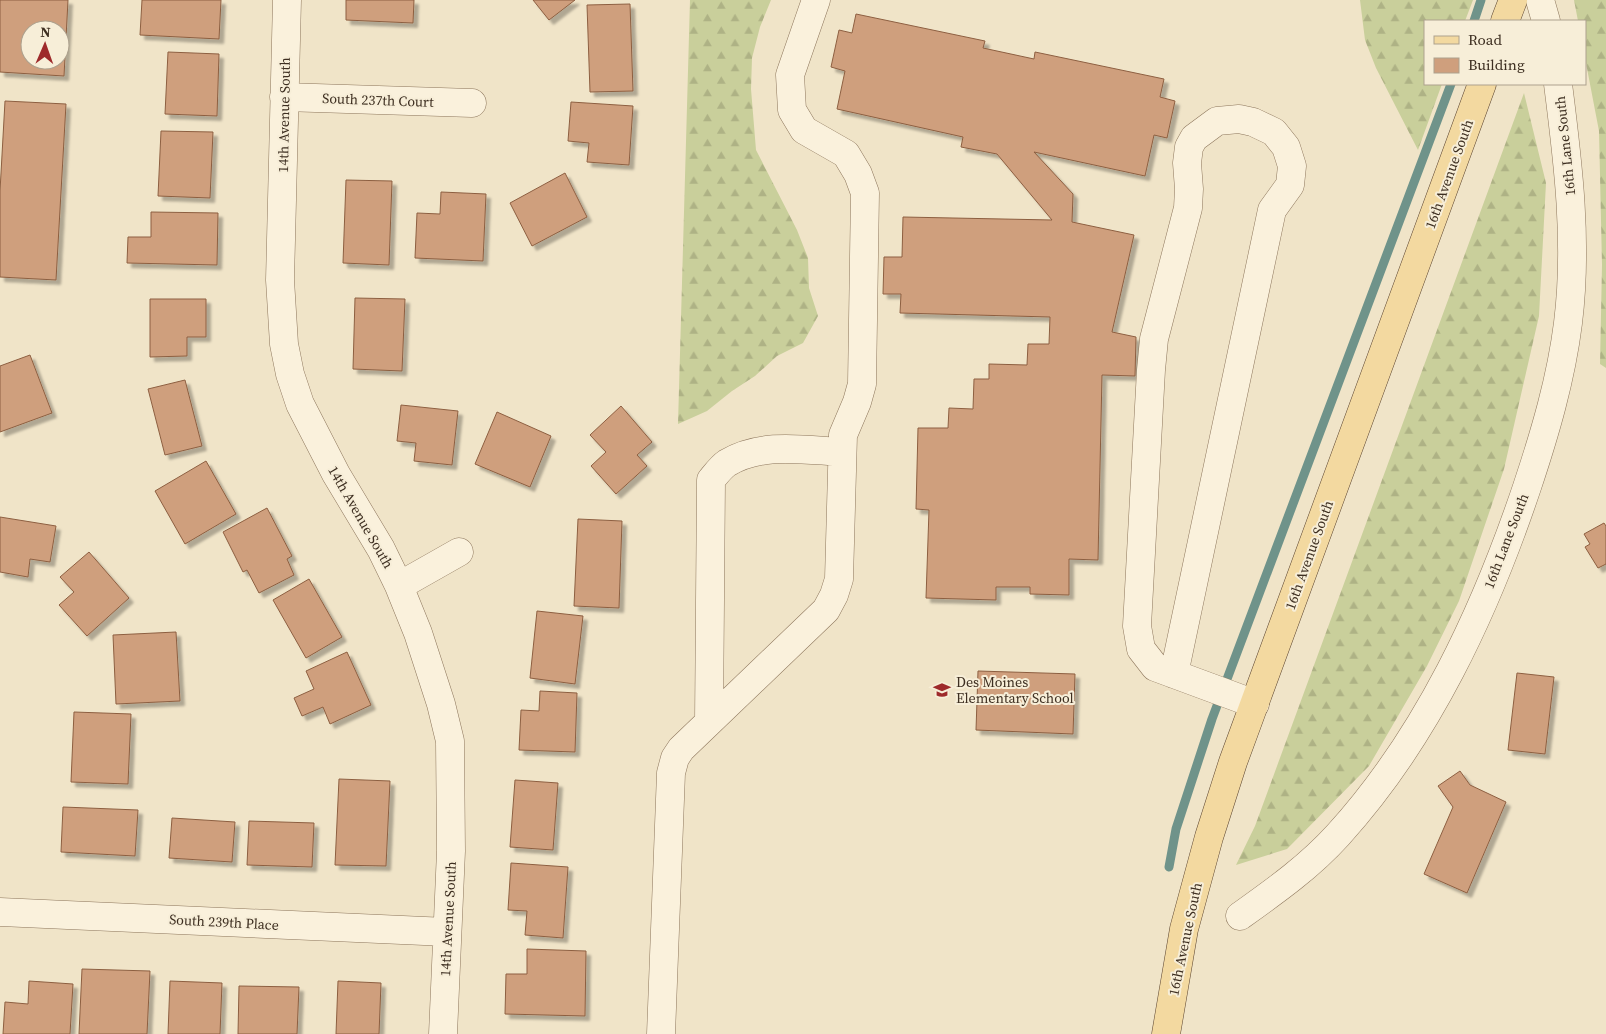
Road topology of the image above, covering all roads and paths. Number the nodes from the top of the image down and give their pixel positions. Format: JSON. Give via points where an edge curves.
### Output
{"nodes":[{"id":1,"x":287,"y":0,"type":"edge"},
{"id":2,"x":816,"y":0,"type":"edge"},
{"id":3,"x":1513,"y":0,"type":"edge"},
{"id":4,"x":1540,"y":0,"type":"edge"},
{"id":5,"x":1505,"y":20,"type":"edge"},
{"id":6,"x":1546,"y":20,"type":"edge"},
{"id":7,"x":1482,"y":85,"type":"edge"},
{"id":8,"x":1558,"y":85,"type":"edge"},
{"id":9,"x":284,"y":97,"type":"junction"},
{"id":10,"x":472,"y":103,"type":"dead end"},
{"id":11,"x":842,"y":452,"type":"junction"},
{"id":12,"x":459,"y":552,"type":"dead end"},
{"id":13,"x":399,"y":586,"type":"junction"},
{"id":14,"x":1174,"y":674,"type":"junction"},
{"id":15,"x":1254,"y":704,"type":"junction"},
{"id":16,"x":709,"y":722,"type":"junction"},
{"id":17,"x":0,"y":912,"type":"edge"},
{"id":18,"x":1240,"y":916,"type":"dead end"},
{"id":19,"x":447,"y":932,"type":"junction"},
{"id":20,"x":443,"y":1034,"type":"edge"},
{"id":21,"x":660,"y":1034,"type":"edge"},
{"id":22,"x":1166,"y":1034,"type":"edge"}],
"edges":[{"from":1,"to":9,"type":"street","name":"14th Avenue South"},
{"from":2,"to":11,"type":"street","via":[[790,75],[792,110],[804,130],[846,154],[865,193],[862,384],[843,435]]},
{"from":3,"to":5,"type":"main road"},
{"from":4,"to":6,"type":"street"},
{"from":7,"to":15,"type":"main road","name":"16th Avenue South"},
{"from":8,"to":18,"type":"street","name":"16th Lane South","via":[[1571,211],[1568,321],[1559,376],[1542,442],[1500,563],[1448,675],[1390,770],[1337,836],[1304,869]]},
{"from":9,"to":10,"type":"street","name":"South 237th Court"},
{"from":9,"to":13,"type":"street","name":"14th Avenue South","via":[[280,280],[282,325],[290,374],[300,404],[336,474],[382,549]]},
{"from":11,"to":16,"type":"street","via":[[839,579],[834,595],[826,610]]},
{"from":11,"to":16,"type":"street","via":[[768,448],[744,454],[726,464],[711,480]]},
{"from":12,"to":13,"type":"street"},
{"from":13,"to":19,"type":"street","name":"14th Avenue South","via":[[421,642],[450,741],[451,851]]},
{"from":14,"to":14,"type":"street","via":[[1272,210],[1290,185],[1292,166],[1286,147],[1274,132],[1238,119],[1217,121],[1194,138],[1189,147],[1188,208],[1154,339],[1137,626],[1141,649],[1155,667]]},
{"from":14,"to":15,"type":"street"},
{"from":15,"to":22,"type":"main road","name":"16th Avenue South","via":[[1209,837],[1184,929]]},
{"from":16,"to":21,"type":"street","via":[[681,749],[671,773]]},
{"from":17,"to":19,"type":"street","name":"South 239th Place"},
{"from":19,"to":20,"type":"street","name":"14th Avenue South"}]}
